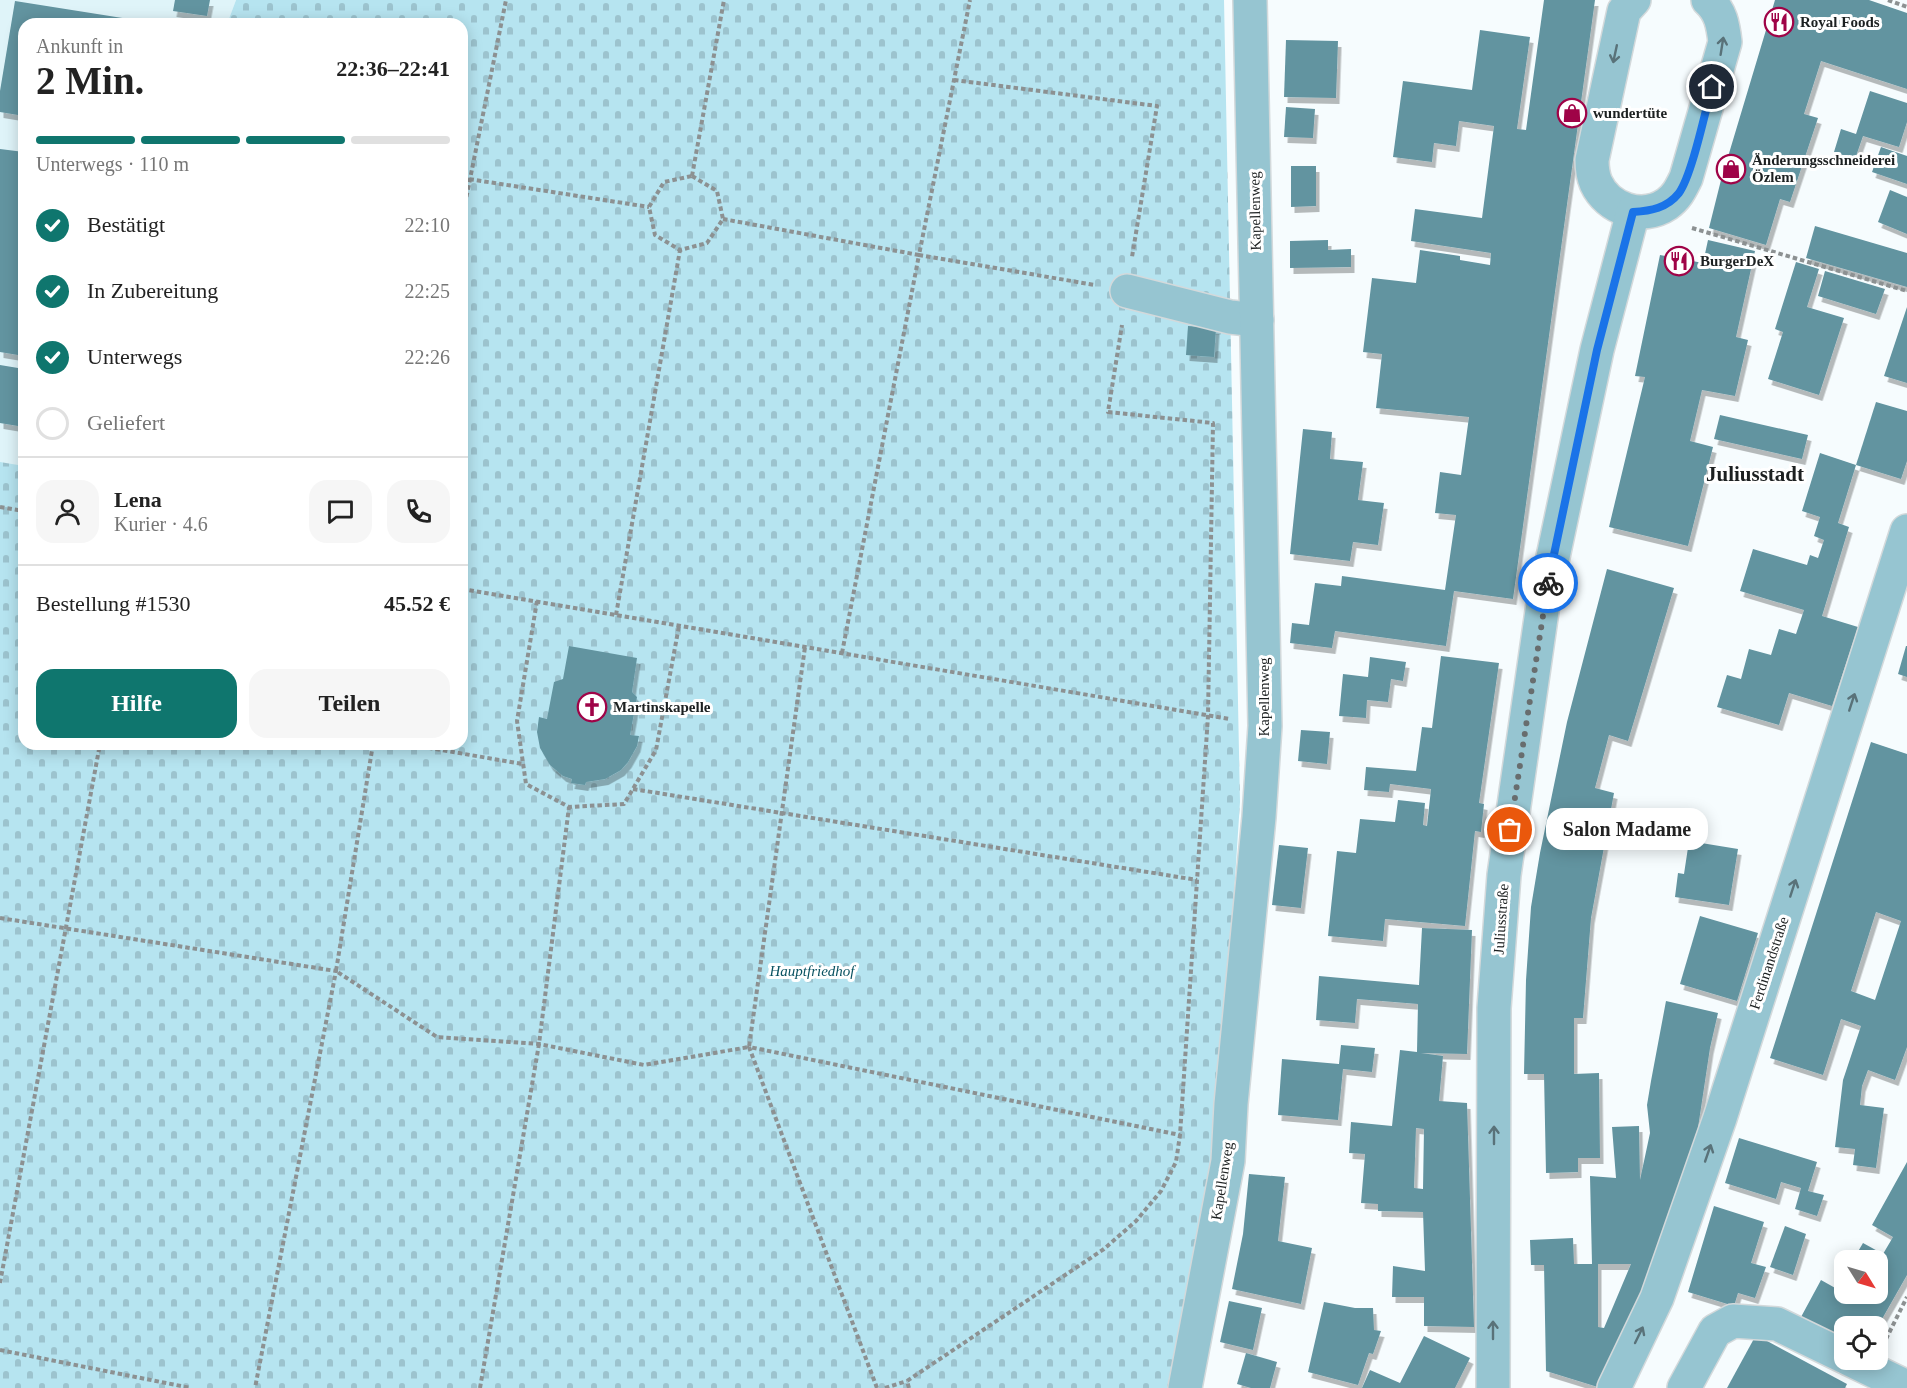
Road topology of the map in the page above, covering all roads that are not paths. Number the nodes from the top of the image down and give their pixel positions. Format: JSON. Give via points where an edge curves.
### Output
{"nodes":[{"id":1,"x":1250,"y":0,"type":"edge"},
{"id":2,"x":1634,"y":0,"type":"edge"},
{"id":3,"x":1707,"y":0,"type":"edge"},
{"id":4,"x":1633,"y":212,"type":"junction"},
{"id":5,"x":1127,"y":291,"type":"road end"},
{"id":6,"x":1257,"y":320,"type":"junction"},
{"id":7,"x":1907,"y":531,"type":"edge"},
{"id":8,"x":1834,"y":1351,"type":"edge"},
{"id":9,"x":1872,"y":1370,"type":"edge"},
{"id":10,"x":1907,"y":1387,"type":"edge"},
{"id":11,"x":1185,"y":1388,"type":"edge"},
{"id":12,"x":1493,"y":1388,"type":"edge"},
{"id":13,"x":1614,"y":1388,"type":"edge"},
{"id":14,"x":1684,"y":1388,"type":"edge"}],
"edges":[{"from":1,"to":6,"type":"street","name":"Kapellenweg"},
{"from":2,"to":4,"type":"street","one_way":true,"via":[[1624,11],[1592,160],[1594,181],[1603,195]]},
{"from":4,"to":3,"type":"street","one_way":true,"via":[[1667,204],[1679,193],[1686,178],[1725,42],[1723,23]]},
{"from":12,"to":4,"type":"street","name":"Juliusstraße","one_way":true,"via":[[1494,1008],[1504,875],[1543,604],[1597,350]]},
{"from":5,"to":6,"type":"street"},
{"from":6,"to":11,"type":"street","name":"Kapellenweg","via":[[1265,726],[1259,817],[1228,1161]]},
{"from":13,"to":7,"type":"street","name":"Ferdinandstraße","one_way":true,"via":[[1658,1298],[1720,1118]]},
{"from":8,"to":14,"type":"street","via":[[1778,1323],[1733,1322],[1715,1331]]},
{"from":9,"to":10,"type":"street"}]}
